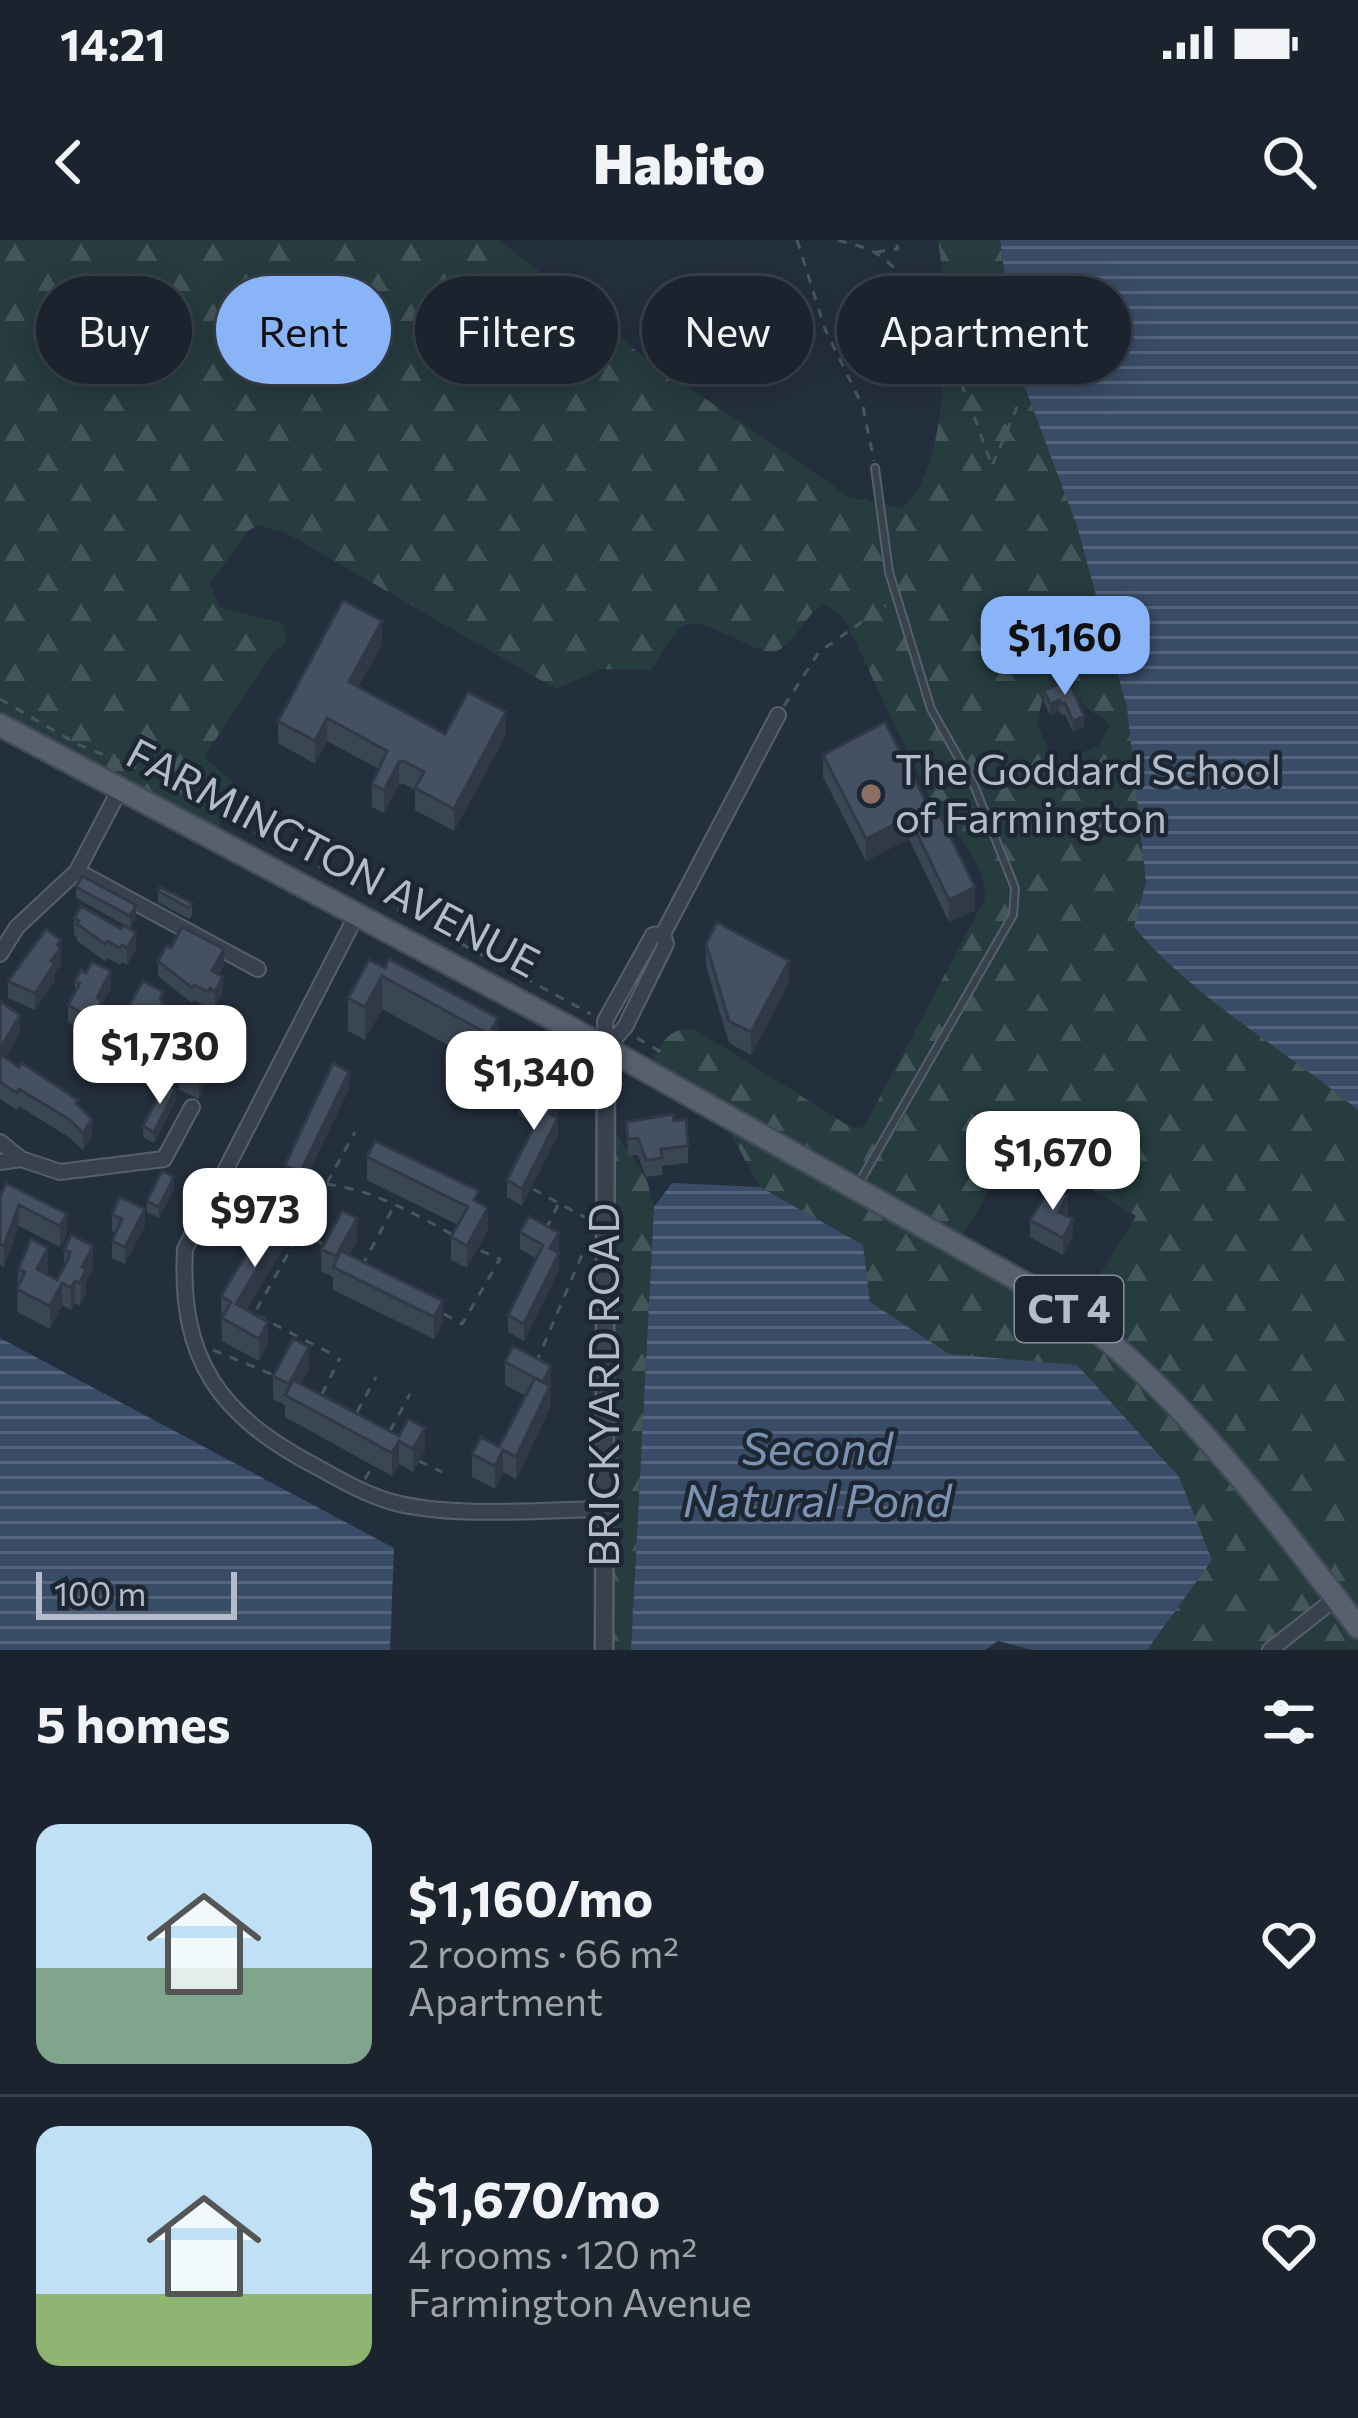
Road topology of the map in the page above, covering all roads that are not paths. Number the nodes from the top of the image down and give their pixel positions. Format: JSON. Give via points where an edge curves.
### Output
{"nodes":[{"id":1,"x":875,"y":468,"type":"road end"},
{"id":2,"x":778,"y":715,"type":"road end"},
{"id":3,"x":0,"y":725,"type":"edge"},
{"id":4,"x":120,"y":789,"type":"junction"},
{"id":5,"x":77,"y":871,"type":"junction"},
{"id":6,"x":356,"y":916,"type":"junction"},
{"id":7,"x":0,"y":954,"type":"edge"},
{"id":8,"x":258,"y":969,"type":"dead end"},
{"id":9,"x":606,"y":1048,"type":"junction"},
{"id":10,"x":192,"y":1107,"type":"dead end"},
{"id":11,"x":0,"y":1142,"type":"edge"},
{"id":12,"x":21,"y":1159,"type":"junction"},
{"id":13,"x":0,"y":1162,"type":"edge"},
{"id":14,"x":857,"y":1186,"type":"junction"},
{"id":15,"x":603,"y":1509,"type":"junction"},
{"id":16,"x":1336,"y":1598,"type":"junction"},
{"id":17,"x":1358,"y":1627,"type":"edge"},
{"id":18,"x":604,"y":1650,"type":"edge"},
{"id":19,"x":1270,"y":1650,"type":"edge"}],
"edges":[{"from":1,"to":14,"type":"lane","via":[[890,572],[931,709],[974,785],[1015,888],[1012,915]]},
{"from":2,"to":9,"type":"street","via":[[663,934],[667,944],[636,1006]]},
{"from":3,"to":4,"type":"main road","name":"FARMINGTON AVENUE","number":"CT 4"},
{"from":4,"to":5,"type":"street"},
{"from":4,"to":6,"type":"main road","name":"FARMINGTON AVENUE","number":"CT 4"},
{"from":5,"to":7,"type":"street","via":[[17,926]]},
{"from":5,"to":8,"type":"street"},
{"from":6,"to":9,"type":"main road","name":"FARMINGTON AVENUE","number":"CT 4"},
{"from":6,"to":15,"type":"street","via":[[184,1249],[182,1300],[194,1341],[224,1403],[288,1452],[392,1502]]},
{"from":9,"to":14,"type":"main road","name":"FARMINGTON AVENUE","number":"CT 4"},
{"from":9,"to":15,"type":"street","name":"BRICKYARD ROAD"},
{"from":10,"to":12,"type":"street","via":[[164,1159],[60,1172]]},
{"from":11,"to":12,"type":"street"},
{"from":12,"to":13,"type":"street"},
{"from":14,"to":16,"type":"main road","name":"FARMINGTON AVENUE","number":"CT 4","via":[[1108,1337],[1173,1400]]},
{"from":15,"to":18,"type":"street","name":"BRICKYARD ROAD"},
{"from":16,"to":17,"type":"main road","name":"FARMINGTON AVENUE","number":"CT 4"},
{"from":16,"to":19,"type":"street"}]}
